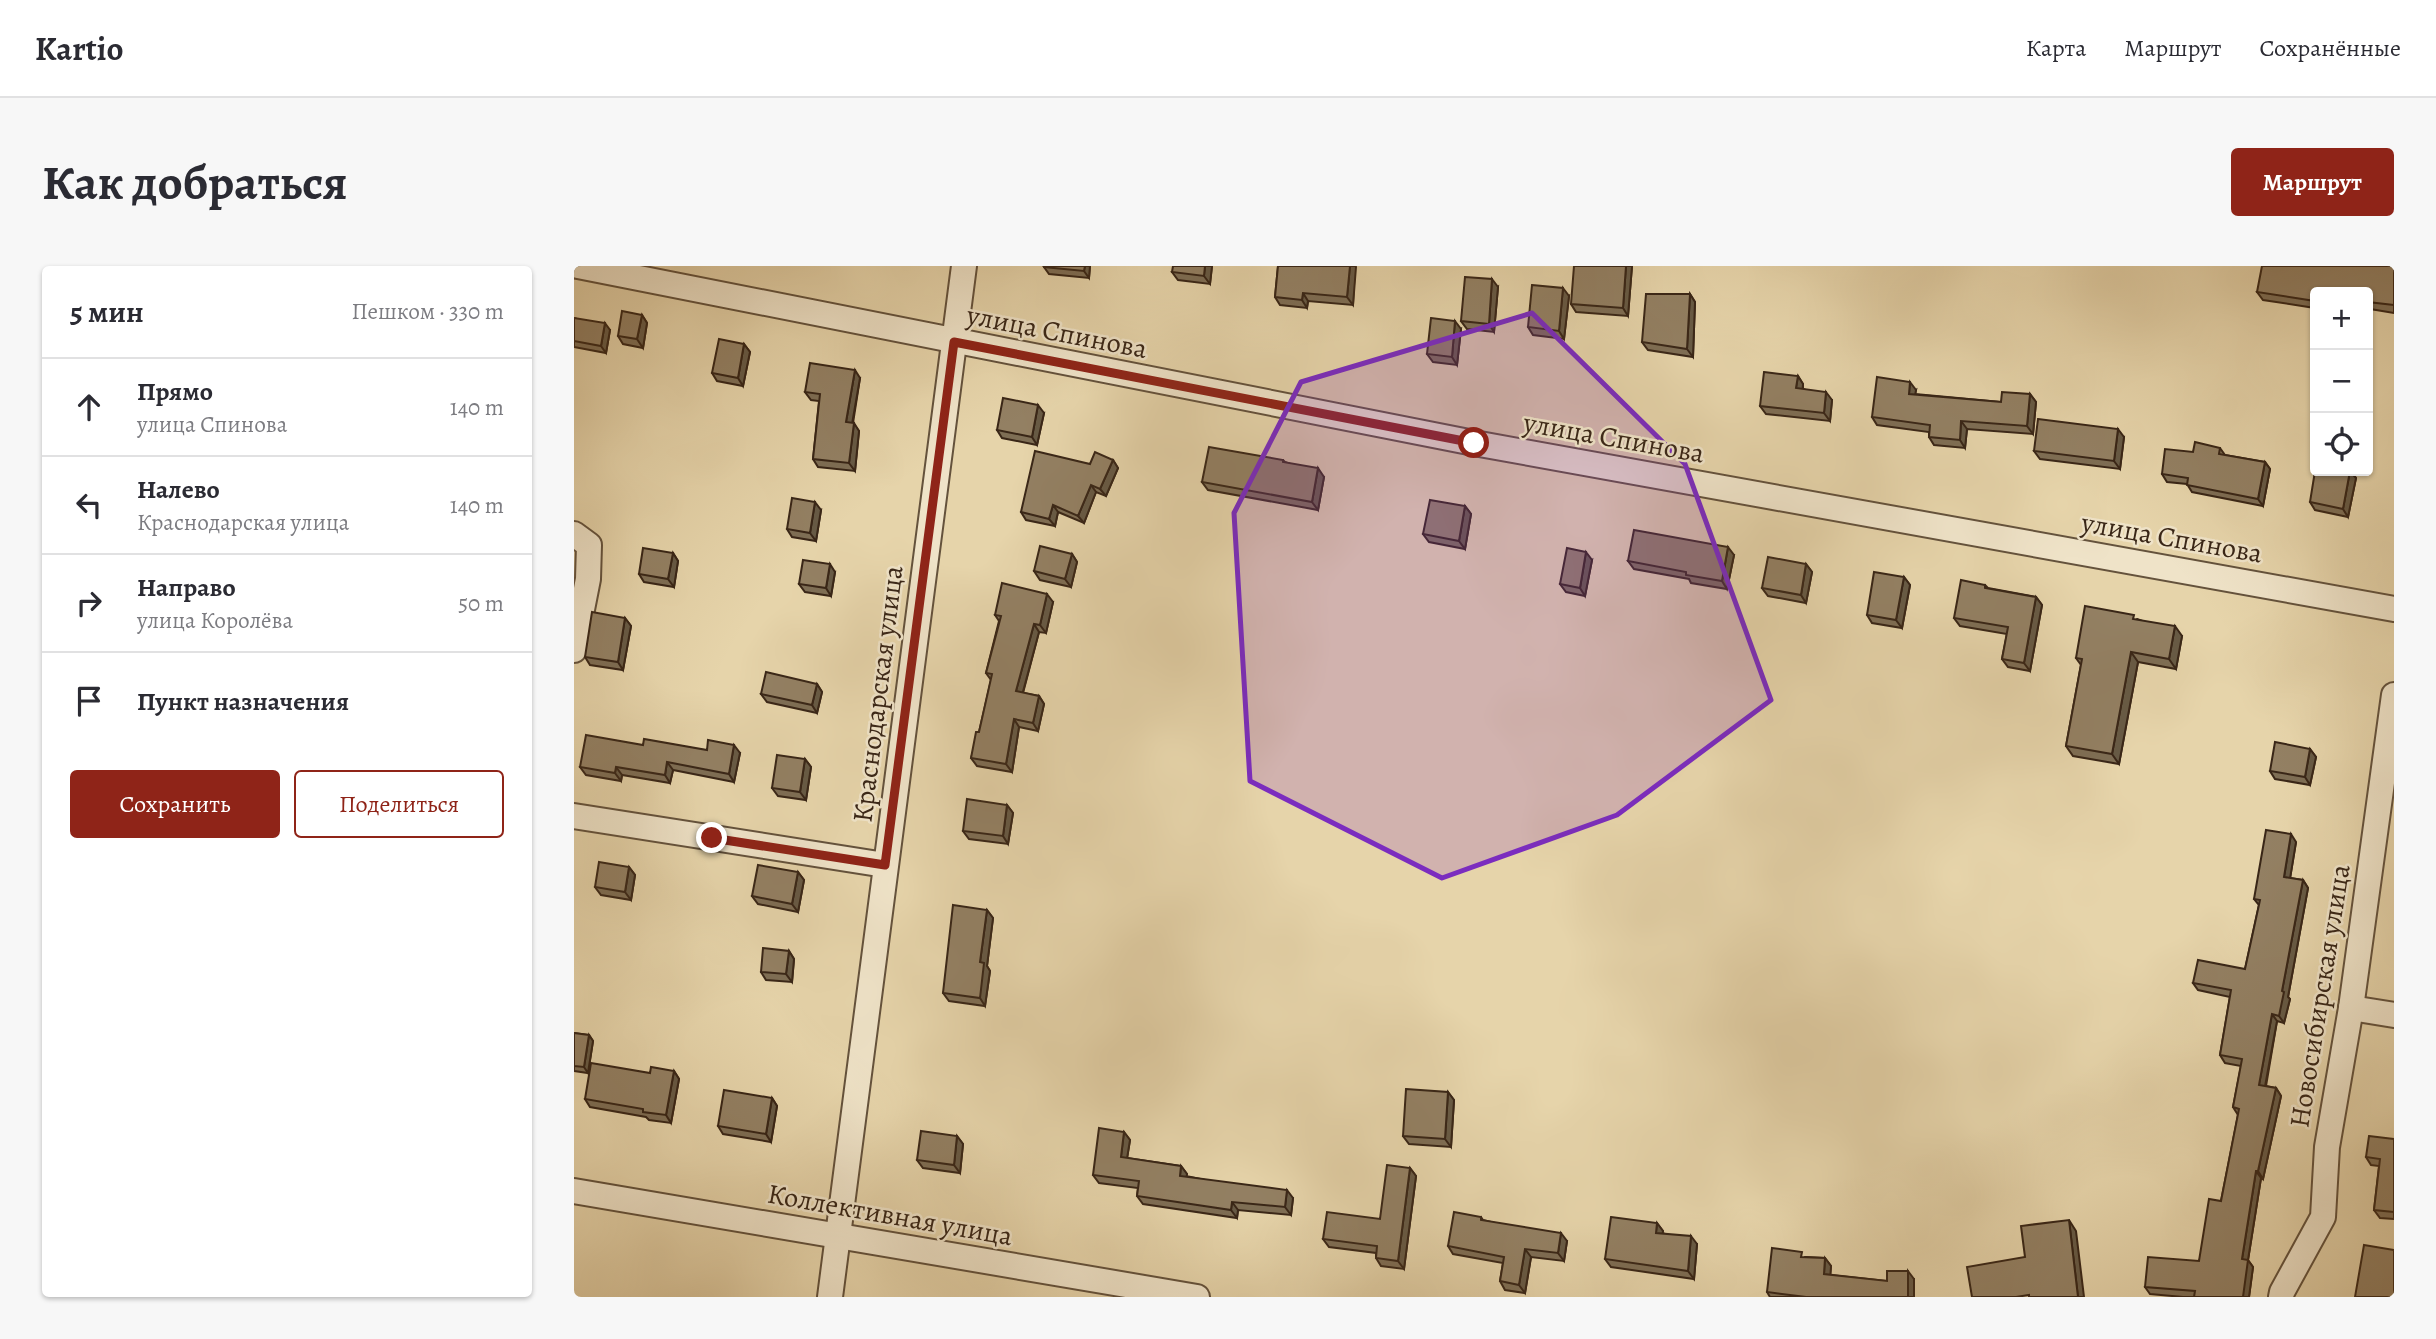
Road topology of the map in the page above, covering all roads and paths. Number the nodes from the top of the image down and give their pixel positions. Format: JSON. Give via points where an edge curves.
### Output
{"nodes":[{"id":1,"x":578,"y":266,"type":"edge"},
{"id":2,"x":964,"y":266,"type":"edge"},
{"id":3,"x":954,"y":342,"type":"junction"},
{"id":4,"x":574,"y":534,"type":"edge"},
{"id":5,"x":2394,"y":609,"type":"edge"},
{"id":6,"x":574,"y":650,"type":"edge"},
{"id":7,"x":2394,"y":695,"type":"edge"},
{"id":8,"x":574,"y":816,"type":"edge"},
{"id":9,"x":885,"y":865,"type":"junction"},
{"id":10,"x":2351,"y":1008,"type":"junction"},
{"id":11,"x":2394,"y":1016,"type":"edge"},
{"id":12,"x":574,"y":1191,"type":"edge"},
{"id":13,"x":838,"y":1237,"type":"junction"},
{"id":14,"x":830,"y":1297,"type":"edge"},
{"id":15,"x":1197,"y":1297,"type":"edge"},
{"id":16,"x":2281,"y":1297,"type":"edge"}],
"edges":[{"from":1,"to":3,"type":"street","name":"улица Спинова"},
{"from":2,"to":3,"type":"street","name":"Краснодарская улица"},
{"from":3,"to":5,"type":"street","name":"улица Спинова","via":[[1474,443]]},
{"from":3,"to":9,"type":"street","name":"Краснодарская улица"},
{"from":4,"to":6,"type":"street","via":[[589,545],[588,579]]},
{"from":7,"to":10,"type":"street","name":"Новосибирская улица"},
{"from":8,"to":9,"type":"street"},
{"from":9,"to":13,"type":"street","name":"Краснодарская улица"},
{"from":10,"to":11,"type":"street"},
{"from":10,"to":16,"type":"street","name":"Новосибирская улица","via":[[2327,1147],[2323,1217]]},
{"from":12,"to":13,"type":"street","name":"Коллективная улица"},
{"from":13,"to":14,"type":"street","name":"Краснодарская улица"},
{"from":13,"to":15,"type":"street","name":"Коллективная улица"}]}
